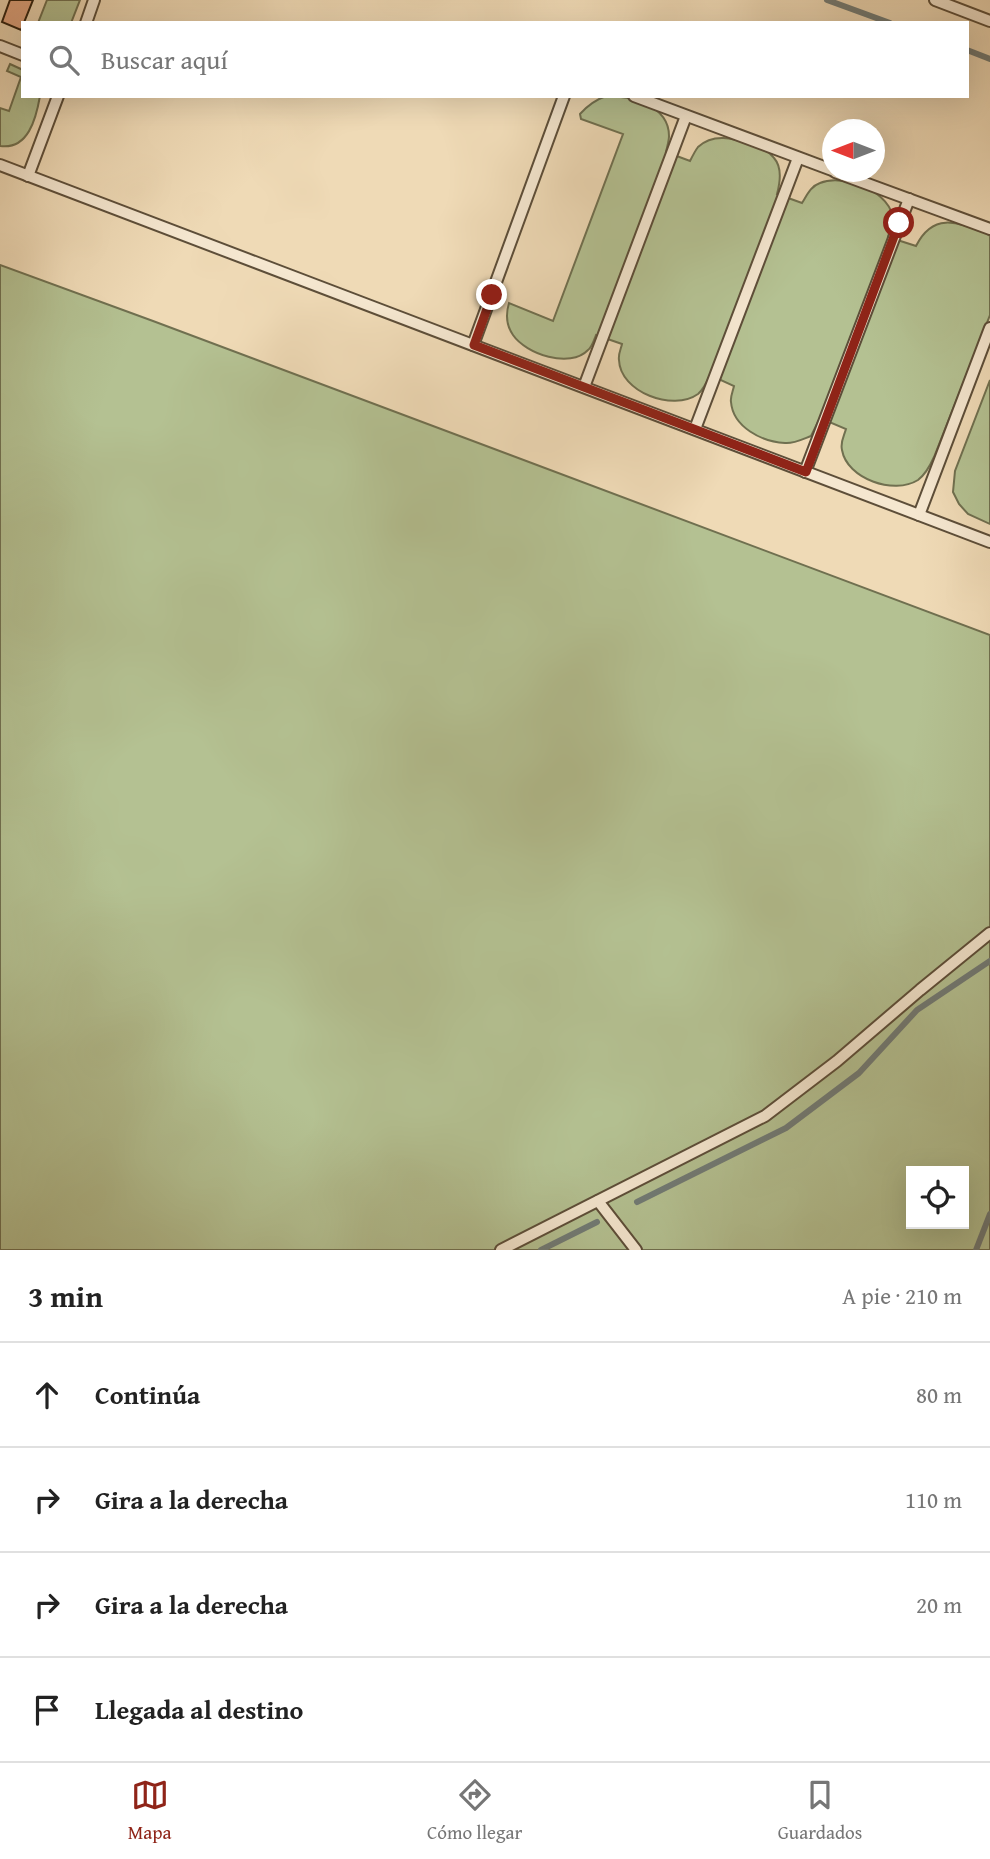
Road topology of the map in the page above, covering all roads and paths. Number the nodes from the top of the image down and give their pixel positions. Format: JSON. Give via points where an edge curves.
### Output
{"nodes":[{"id":1,"x":94,"y":0,"type":"edge"},
{"id":2,"x":935,"y":0,"type":"edge"},
{"id":3,"x":87,"y":21,"type":"edge"},
{"id":4,"x":990,"y":21,"type":"edge"},
{"id":5,"x":0,"y":46,"type":"edge"},
{"id":6,"x":21,"y":54,"type":"edge"},
{"id":7,"x":57,"y":98,"type":"edge"},
{"id":8,"x":563,"y":98,"type":"edge"},
{"id":9,"x":639,"y":98,"type":"edge"},
{"id":10,"x":686,"y":116,"type":"junction"},
{"id":11,"x":798,"y":158,"type":"junction"},
{"id":12,"x":0,"y":165,"type":"edge"},
{"id":13,"x":822,"y":167,"type":"edge"},
{"id":14,"x":28,"y":176,"type":"junction"},
{"id":15,"x":863,"y":182,"type":"edge"},
{"id":16,"x":909,"y":199,"type":"junction"},
{"id":17,"x":990,"y":229,"type":"edge"},
{"id":18,"x":990,"y":328,"type":"edge"},
{"id":19,"x":474,"y":345,"type":"junction"},
{"id":20,"x":584,"y":387,"type":"junction"},
{"id":21,"x":695,"y":429,"type":"junction"},
{"id":22,"x":806,"y":472,"type":"junction"},
{"id":23,"x":919,"y":515,"type":"junction"},
{"id":24,"x":990,"y":542,"type":"edge"},
{"id":25,"x":990,"y":933,"type":"edge"},
{"id":26,"x":598,"y":1201,"type":"junction"},
{"id":27,"x":501,"y":1250,"type":"edge"},
{"id":28,"x":636,"y":1250,"type":"edge"}],
"edges":[{"from":1,"to":3,"type":"lane"},
{"from":2,"to":4,"type":"lane"},
{"from":5,"to":6,"type":"lane"},
{"from":7,"to":14,"type":"lane"},
{"from":8,"to":19,"type":"lane"},
{"from":9,"to":10,"type":"lane"},
{"from":10,"to":11,"type":"lane"},
{"from":10,"to":20,"type":"lane"},
{"from":11,"to":13,"type":"lane"},
{"from":11,"to":21,"type":"lane"},
{"from":12,"to":14,"type":"lane"},
{"from":14,"to":19,"type":"lane"},
{"from":15,"to":16,"type":"lane"},
{"from":16,"to":17,"type":"lane"},
{"from":16,"to":22,"type":"lane"},
{"from":18,"to":23,"type":"lane"},
{"from":19,"to":20,"type":"lane"},
{"from":20,"to":21,"type":"lane"},
{"from":21,"to":22,"type":"lane"},
{"from":22,"to":23,"type":"lane"},
{"from":23,"to":24,"type":"lane"},
{"from":25,"to":26,"type":"lane","via":[[765,1116]]},
{"from":26,"to":27,"type":"lane"},
{"from":26,"to":28,"type":"lane"}]}
